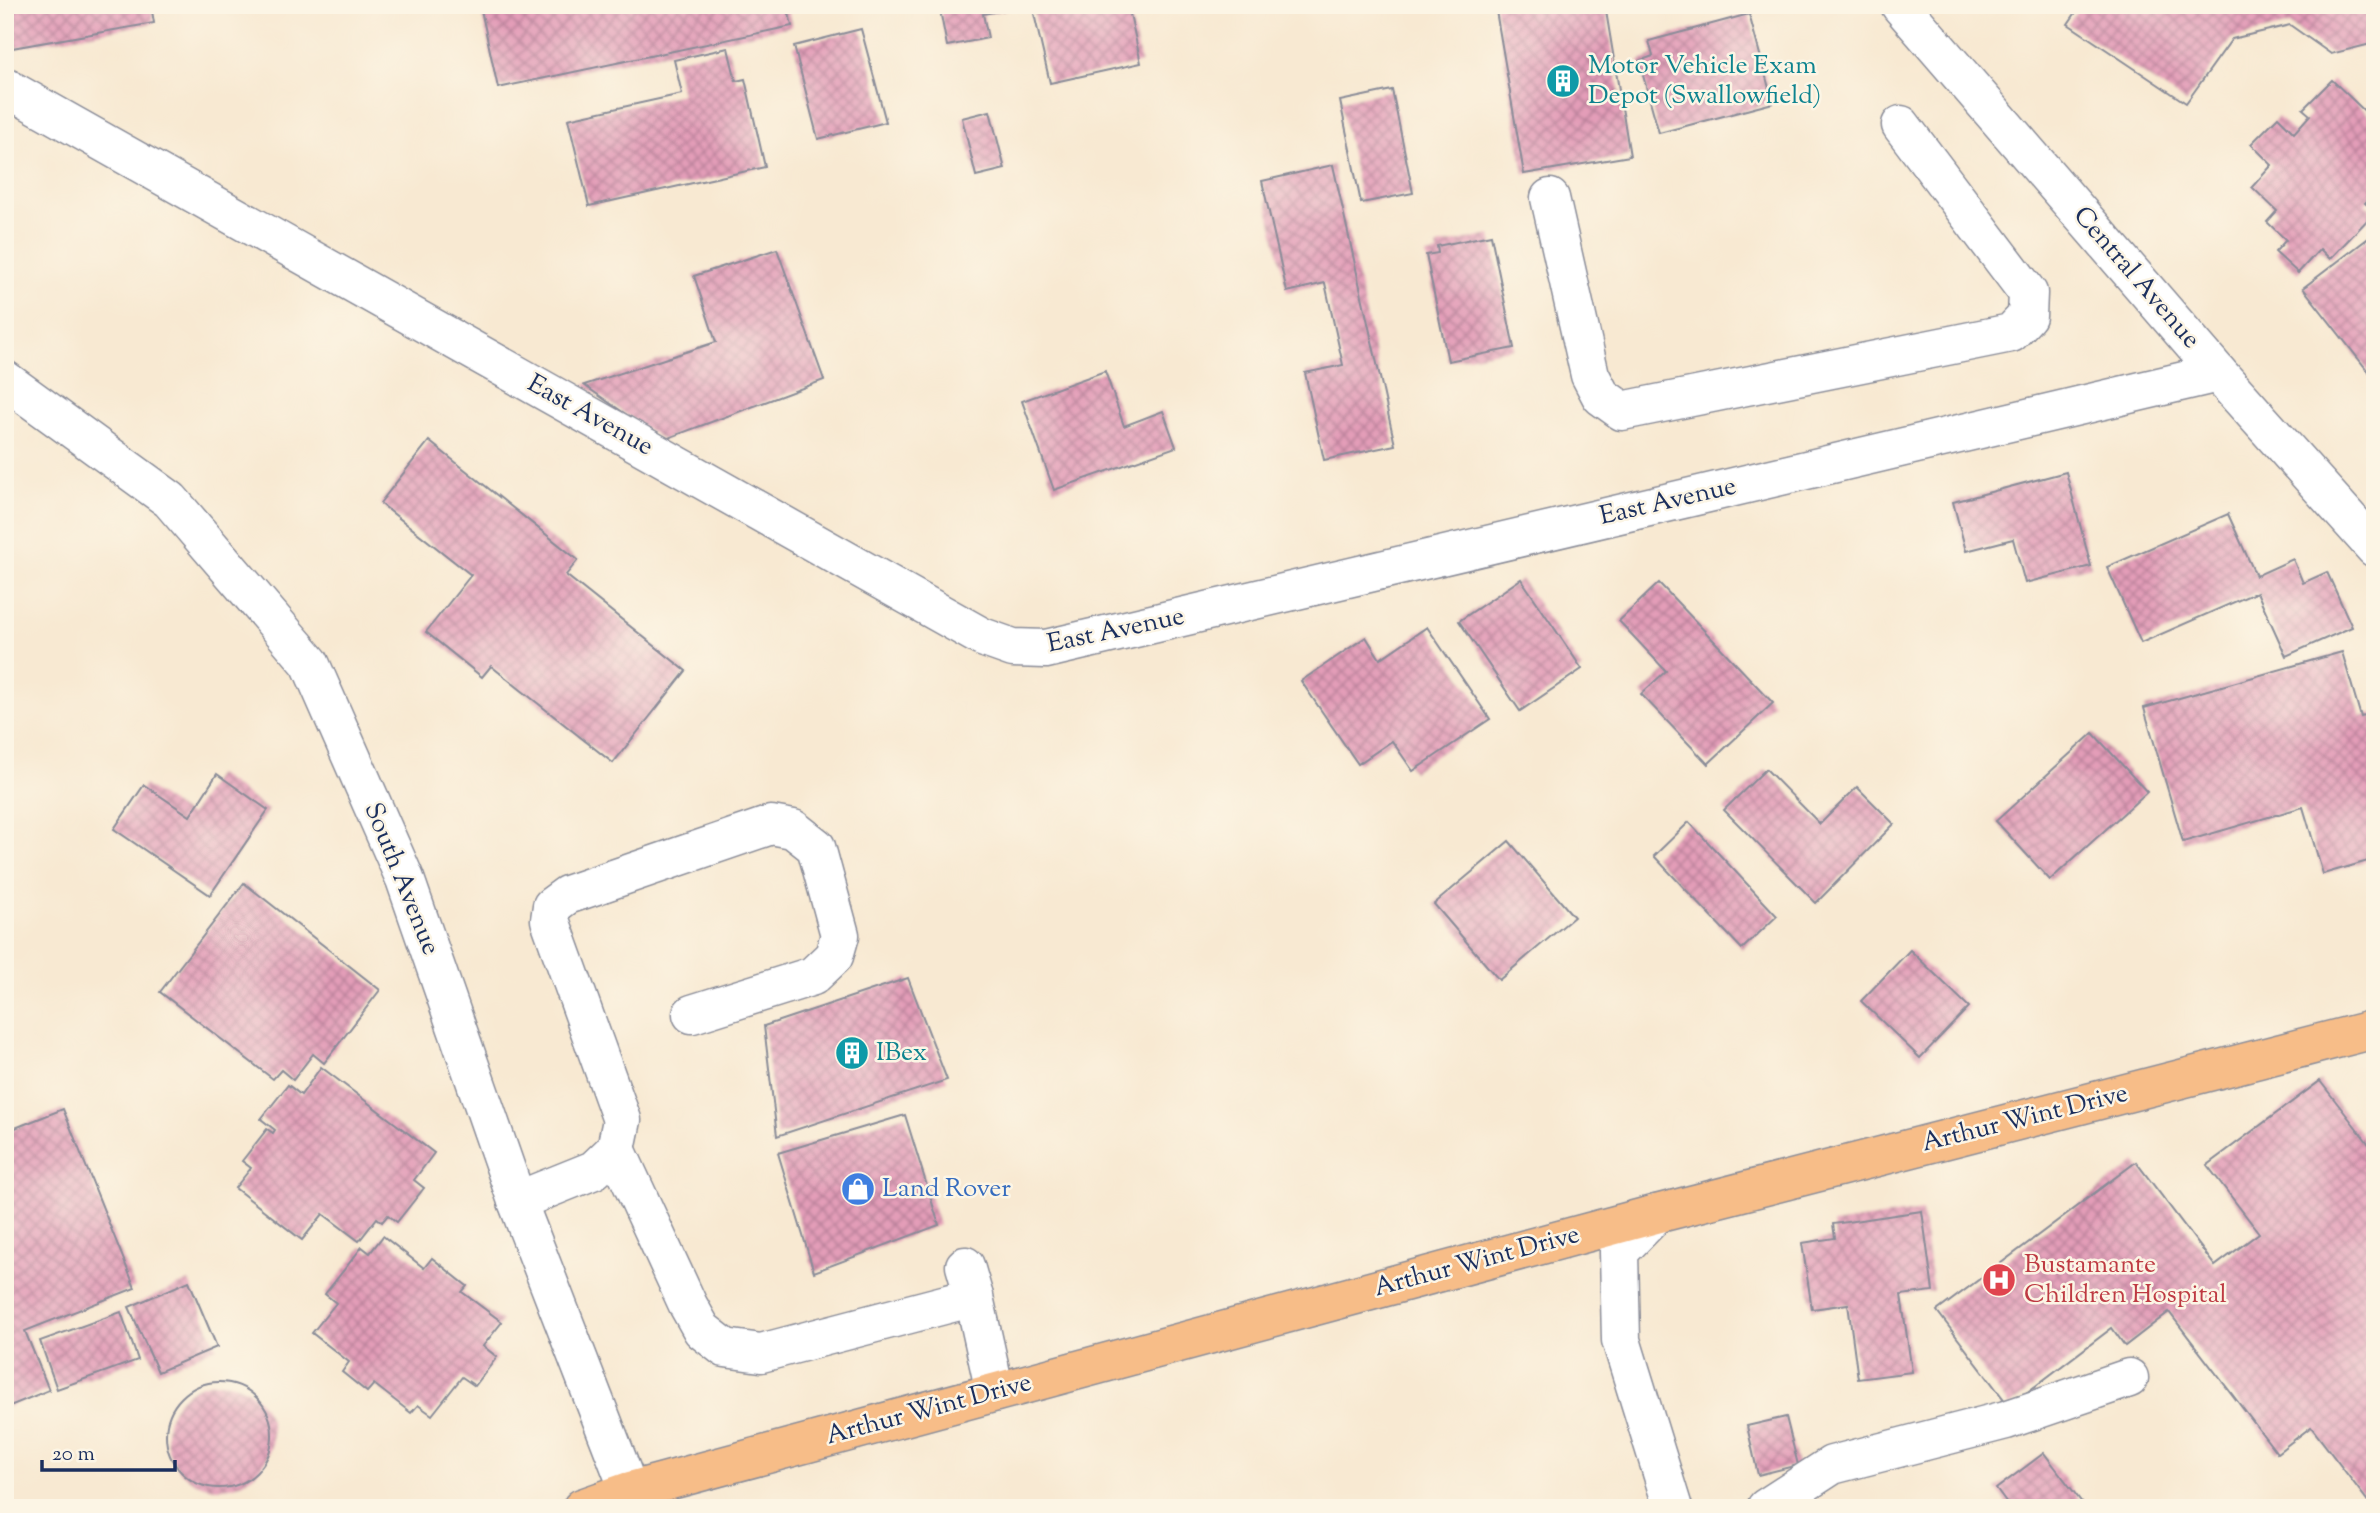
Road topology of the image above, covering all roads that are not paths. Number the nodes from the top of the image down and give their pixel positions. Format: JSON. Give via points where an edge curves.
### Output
{"nodes":[{"id":1,"x":1900,"y":5,"type":"edge"},
{"id":2,"x":5,"y":87,"type":"edge"},
{"id":3,"x":1901,"y":125,"type":"dead end"},
{"id":4,"x":1550,"y":198,"type":"dead end"},
{"id":5,"x":2218,"y":373,"type":"junction"},
{"id":6,"x":5,"y":380,"type":"edge"},
{"id":7,"x":2375,"y":548,"type":"edge"},
{"id":8,"x":692,"y":1014,"type":"dead end"},
{"id":9,"x":2375,"y":1029,"type":"edge"},
{"id":10,"x":616,"y":1149,"type":"junction"},
{"id":11,"x":517,"y":1201,"type":"junction"},
{"id":12,"x":1656,"y":1214,"type":"junction"},
{"id":13,"x":2129,"y":1378,"type":"dead end"},
{"id":14,"x":995,"y":1392,"type":"junction"},
{"id":15,"x":633,"y":1499,"type":"edge"},
{"id":16,"x":582,"y":1508,"type":"edge"},
{"id":17,"x":1673,"y":1508,"type":"edge"},
{"id":18,"x":1766,"y":1508,"type":"edge"}],
"edges":[{"from":1,"to":5,"type":"street","name":"Central Avenue"},
{"from":2,"to":5,"type":"street","name":"East Avenue","via":[[982,637],[1013,648],[1046,649]]},
{"from":3,"to":4,"type":"street","via":[[2028,293],[2027,316],[2011,333],[1622,411],[1601,396],[1590,375]]},
{"from":5,"to":7,"type":"street","name":"Central Avenue"},
{"from":6,"to":11,"type":"street","name":"South Avenue","via":[[170,500],[310,663],[405,879]]},
{"from":8,"to":10,"type":"street","via":[[813,976],[834,956],[840,935],[816,847],[793,829],[771,825],[567,895],[552,906],[550,920],[622,1120]]},
{"from":9,"to":12,"type":"main road","name":"Arthur Wint Drive"},
{"from":10,"to":11,"type":"street","via":[[594,1170]]},
{"from":10,"to":14,"type":"street","via":[[688,1305],[702,1330],[725,1348],[761,1353],[969,1281]]},
{"from":11,"to":15,"type":"street","name":"South Avenue"},
{"from":12,"to":14,"type":"main road","name":"Arthur Wint Drive"},
{"from":12,"to":17,"type":"street","via":[[1619,1252],[1621,1339]]},
{"from":13,"to":18,"type":"street","via":[[2006,1419],[1832,1465]]},
{"from":14,"to":15,"type":"main road","name":"Arthur Wint Drive"},
{"from":15,"to":16,"type":"main road","name":"Arthur Wint Drive"}]}
